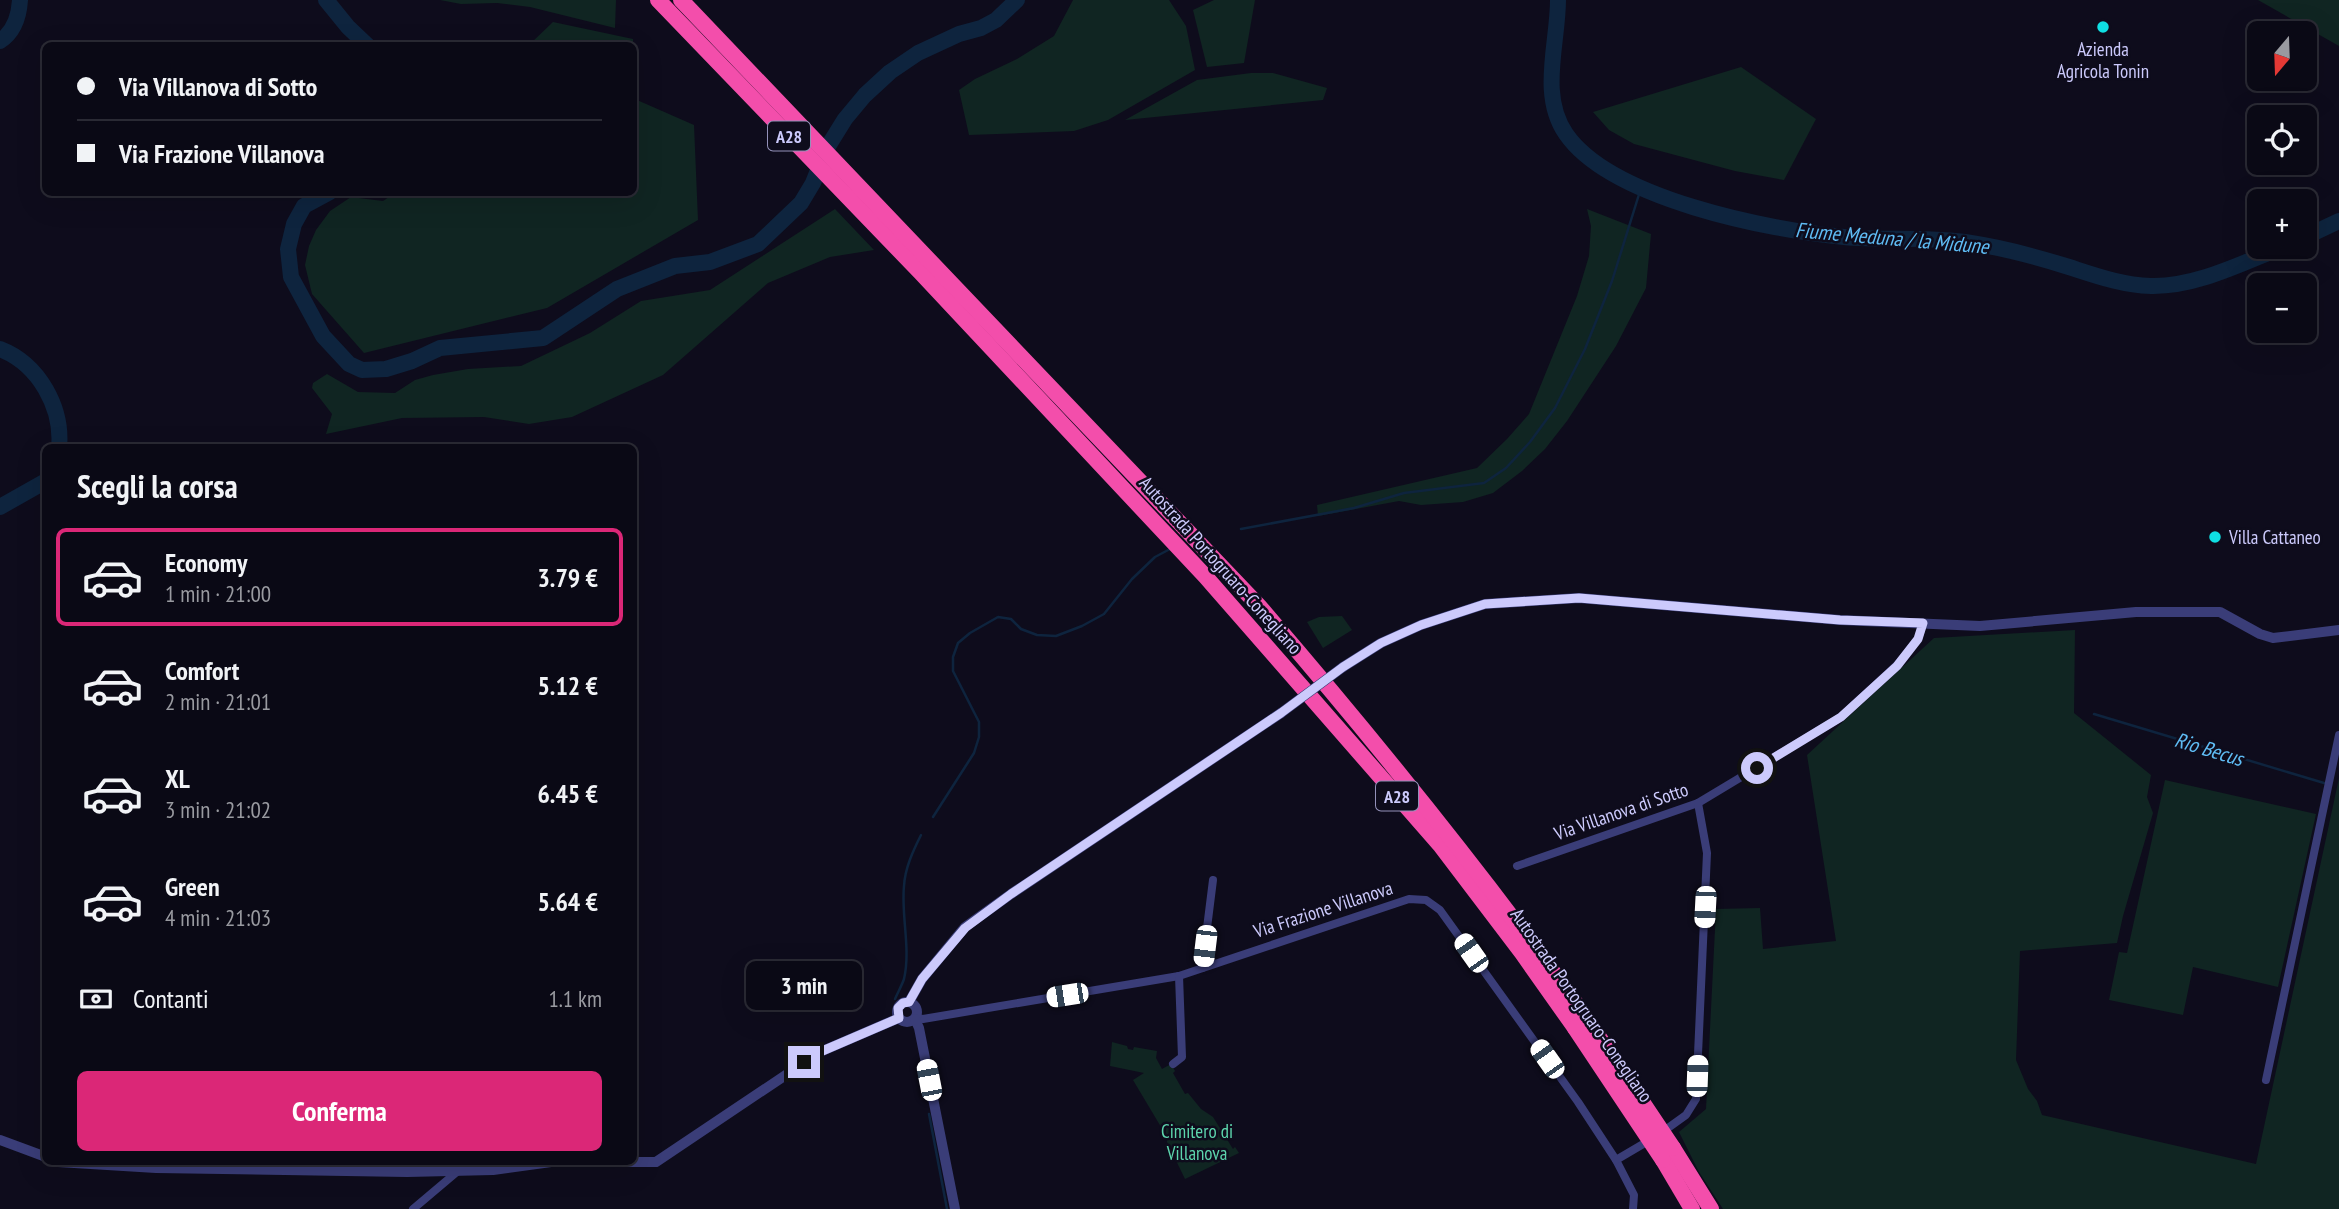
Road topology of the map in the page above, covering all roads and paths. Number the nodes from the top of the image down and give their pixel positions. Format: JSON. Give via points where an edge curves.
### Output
{"nodes":[{"id":1,"x":658,"y":0,"type":"edge"},
{"id":2,"x":681,"y":0,"type":"edge"},
{"id":3,"x":924,"y":266,"type":"junction"},
{"id":4,"x":1111,"y":464,"type":"junction"},
{"id":5,"x":1923,"y":623,"type":"junction"},
{"id":6,"x":2339,"y":630,"type":"edge"},
{"id":7,"x":2339,"y":735,"type":"edge"},
{"id":8,"x":1698,"y":803,"type":"junction"},
{"id":9,"x":1517,"y":866,"type":"dead end"},
{"id":10,"x":1213,"y":880,"type":"dead end"},
{"id":11,"x":1202,"y":968,"type":"junction"},
{"id":12,"x":1179,"y":976,"type":"junction"},
{"id":13,"x":909,"y":1002,"type":"junction"},
{"id":14,"x":899,"y":1018,"type":"junction"},
{"id":15,"x":915,"y":1019,"type":"junction"},
{"id":16,"x":1173,"y":1064,"type":"dead end"},
{"id":17,"x":2266,"y":1080,"type":"dead end"},
{"id":18,"x":0,"y":1140,"type":"edge"},
{"id":19,"x":1668,"y":1154,"type":"junction"},
{"id":20,"x":42,"y":1156,"type":"edge"},
{"id":21,"x":1616,"y":1160,"type":"junction"},
{"id":22,"x":637,"y":1162,"type":"edge"},
{"id":23,"x":219,"y":1165,"type":"edge"},
{"id":24,"x":520,"y":1165,"type":"edge"},
{"id":25,"x":394,"y":1166,"type":"edge"},
{"id":26,"x":458,"y":1171,"type":"junction"},
{"id":27,"x":1692,"y":1179,"type":"junction"},
{"id":28,"x":413,"y":1209,"type":"edge"},
{"id":29,"x":955,"y":1209,"type":"edge"},
{"id":30,"x":1633,"y":1209,"type":"edge"},
{"id":31,"x":1691,"y":1209,"type":"edge"},
{"id":32,"x":1711,"y":1209,"type":"edge"},
{"id":33,"x":1717,"y":1209,"type":"edge"}],
"edges":[{"from":1,"to":3,"type":"highway","name":"Autostrada Portogruaro-Conegliano","number":"A28"},
{"from":2,"to":3,"type":"highway","name":"Autostrada Portogruaro-Conegliano","number":"A28"},
{"from":3,"to":4,"type":"highway","name":"Autostrada Portogruaro-Conegliano","number":"A28"},
{"from":4,"to":19,"type":"highway","name":"Autostrada Portogruaro-Conegliano","number":"A28","bridge":true,"via":[[1440,845]]},
{"from":4,"to":19,"type":"highway","name":"Autostrada Portogruaro-Conegliano","number":"A28","bridge":true,"via":[[1259,606],[1339,698],[1582,1012]]},
{"from":5,"to":6,"type":"street","via":[[1980,626],[2136,612],[2220,612],[2273,638]]},
{"from":5,"to":8,"type":"street","name":"Via Villanova di Sotto","via":[[1918,639],[1897,666],[1841,717]]},
{"from":5,"to":13,"type":"street","bridge":true,"via":[[1579,598],[1485,604],[1421,625],[1343,667],[1011,894],[965,928],[922,979]]},
{"from":7,"to":17,"type":"street"},
{"from":8,"to":9,"type":"street","name":"Via Villanova di Sotto"},
{"from":8,"to":21,"type":"street","via":[[1707,853],[1696,1099],[1686,1115]]},
{"from":10,"to":11,"type":"street"},
{"from":11,"to":12,"type":"street","name":"Via Frazione Villanova"},
{"from":11,"to":21,"type":"street","name":"Via Frazione Villanova","via":[[1409,899],[1426,900],[1440,910]]},
{"from":12,"to":15,"type":"street","name":"Via Frazione Villanova"},
{"from":12,"to":16,"type":"street","via":[[1182,1057]]},
{"from":13,"to":14,"type":"street","via":[[898,1008]]},
{"from":13,"to":15,"type":"street","via":[[917,1008]]},
{"from":14,"to":15,"type":"street","via":[[906,1022]]},
{"from":14,"to":22,"type":"street","via":[[820,1052],[656,1162]]},
{"from":15,"to":29,"type":"street"},
{"from":18,"to":20,"type":"street"},
{"from":19,"to":27,"type":"highway","name":"Autostrada Portogruaro-Conegliano","number":"A28"},
{"from":19,"to":31,"type":"highway","name":"Autostrada Portogruaro-Conegliano","number":"A28"},
{"from":21,"to":30,"type":"street","name":"Via Frazione Villanova","via":[[1634,1195]]},
{"from":23,"to":25,"type":"street"},
{"from":24,"to":26,"type":"street"},
{"from":25,"to":26,"type":"street"},
{"from":26,"to":28,"type":"street"},
{"from":27,"to":32,"type":"highway","name":"Autostrada Portogruaro-Conegliano","number":"A28"},
{"from":27,"to":33,"type":"highway"}]}
